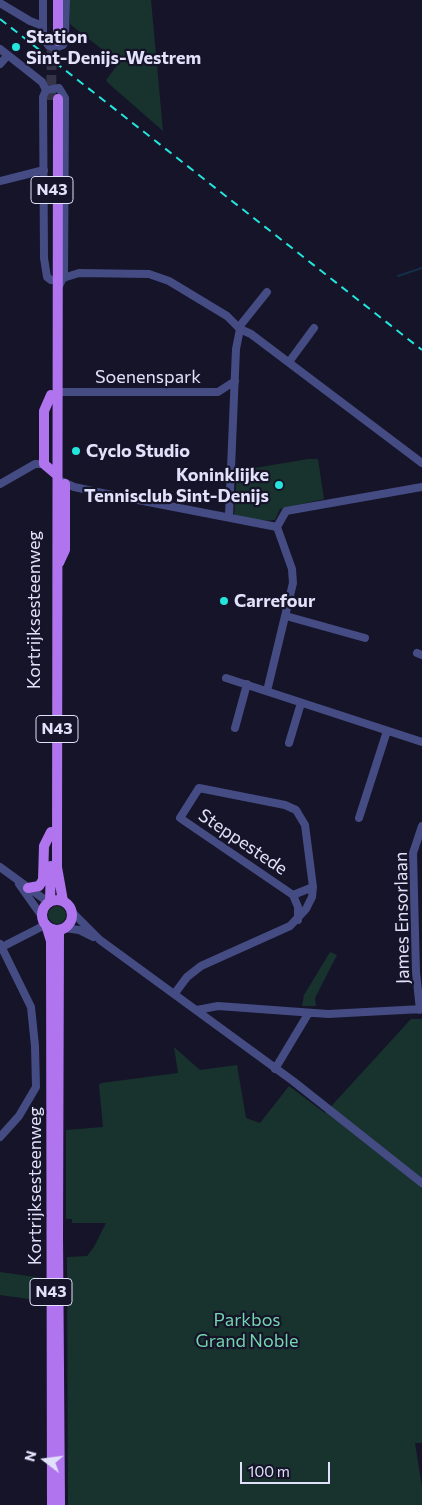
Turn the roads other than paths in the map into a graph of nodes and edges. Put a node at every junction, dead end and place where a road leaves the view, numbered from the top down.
1 (43, 0) edge
2 (52, 0) edge
3 (58, 0) edge
4 (66, 0) edge
5 (0, 2) edge
6 (43, 26) junction
7 (0, 49) edge
8 (8, 55) junction
9 (0, 64) edge
10 (46, 90) junction
11 (44, 170) junction
12 (0, 181) edge
13 (65, 262) junction
14 (79, 273) junction
15 (64, 278) junction
16 (49, 279) junction
17 (57, 292) junction
18 (267, 292) dead end
19 (314, 328) dead end
20 (241, 329) junction
21 (288, 362) junction
22 (235, 381) junction
23 (54, 393) junction
24 (422, 463) edge
25 (50, 469) junction
26 (0, 484) edge
27 (65, 484) junction
28 (422, 487) edge
29 (229, 516) junction
30 (277, 527) junction
31 (56, 569) junction
32 (286, 616) junction
33 (365, 638) dead end
34 (226, 678) dead end
35 (247, 684) junction
36 (266, 691) junction
37 (301, 703) junction
38 (236, 728) dead end
39 (388, 730) junction
40 (422, 742) edge
41 (288, 743) dead end
42 (359, 818) dead end
43 (422, 826) edge
44 (51, 832) junction
45 (0, 867) edge
46 (15, 880) junction
47 (313, 887) junction
48 (28, 888) junction
49 (293, 895) junction
50 (63, 901) junction
51 (49, 902) junction
52 (72, 912) junction
53 (41, 915) junction
54 (298, 920) junction
55 (46, 926) junction
56 (62, 929) junction
57 (100, 940) junction
58 (2, 951) edge
59 (175, 993) junction
60 (197, 1010) junction
61 (421, 1010) edge
62 (308, 1014) junction
63 (275, 1069) junction
64 (51, 1086) junction
65 (36, 1087) junction
66 (0, 1137) edge
67 (422, 1183) edge
68 (52, 1505) edge
69 (60, 1505) edge

1 - 6 street
2 - 3 main road
4 - 6 street
5 - 6 street
7 - 8 street
8 - 9 street
8 - 10 street
10 - 11 street, Kortrijksesteenweg
10 - 13 street
11 - 12 street
11 - 16 street, Kortrijksesteenweg
13 - 14 street
13 - 15 street
14 - 15 street
14 - 20 street
15 - 17 street
16 - 17 main road, Kortrijksesteenweg / N43
16 - 23 main road, Kortrijksesteenweg / N43
17 - 23 main road, Kortrijksesteenweg / N43
18 - 20 street
19 - 21 street
20 - 21 street
20 - 22 street
21 - 24 street
22 - 23 street, Soenenspark
22 - 29 street
23 - 25 main road, Kortrijksesteenweg / N43
23 - 25 main road, Kortrijksesteenweg / N43
25 - 26 street
25 - 27 street
25 - 31 main road, Kortrijksesteenweg / N43
25 - 44 main road, Kortrijksesteenweg / N43
27 - 29 street
27 - 31 main road, N43
28 - 30 street
29 - 30 street
30 - 32 street
31 - 50 main road, Kortrijksesteenweg / N43
32 - 33 street
32 - 36 street
34 - 35 street
35 - 36 street
35 - 38 street
36 - 37 street
37 - 39 street
37 - 41 street
39 - 40 street
39 - 42 street
43 - 61 street, James Ensorlaan
44 - 48 main road, N43
44 - 51 main road, Kortrijksesteenweg / N43
45 - 46 street
46 - 48 street
46 - 53 street
47 - 49 street, Steppestede
47 - 49 street, Steppestede
47 - 54 street, Steppestede
48 - 51 street
49 - 54 street, Steppestede
50 - 51 main road
50 - 52 main road, N43
51 - 53 main road, N43
52 - 56 main road, N43
52 - 57 street
53 - 55 main road, N43
54 - 59 street, Steppestede
55 - 56 main road
55 - 58 street
55 - 64 main road, Kortrijksesteenweg / N43
56 - 57 street
56 - 69 main road, Kortrijksesteenweg / N43
57 - 59 street
58 - 65 street
59 - 60 street
60 - 62 street
60 - 63 street
61 - 62 street
62 - 63 street
63 - 67 street
64 - 65 street
64 - 68 main road, Kortrijksesteenweg / N43
65 - 66 street

